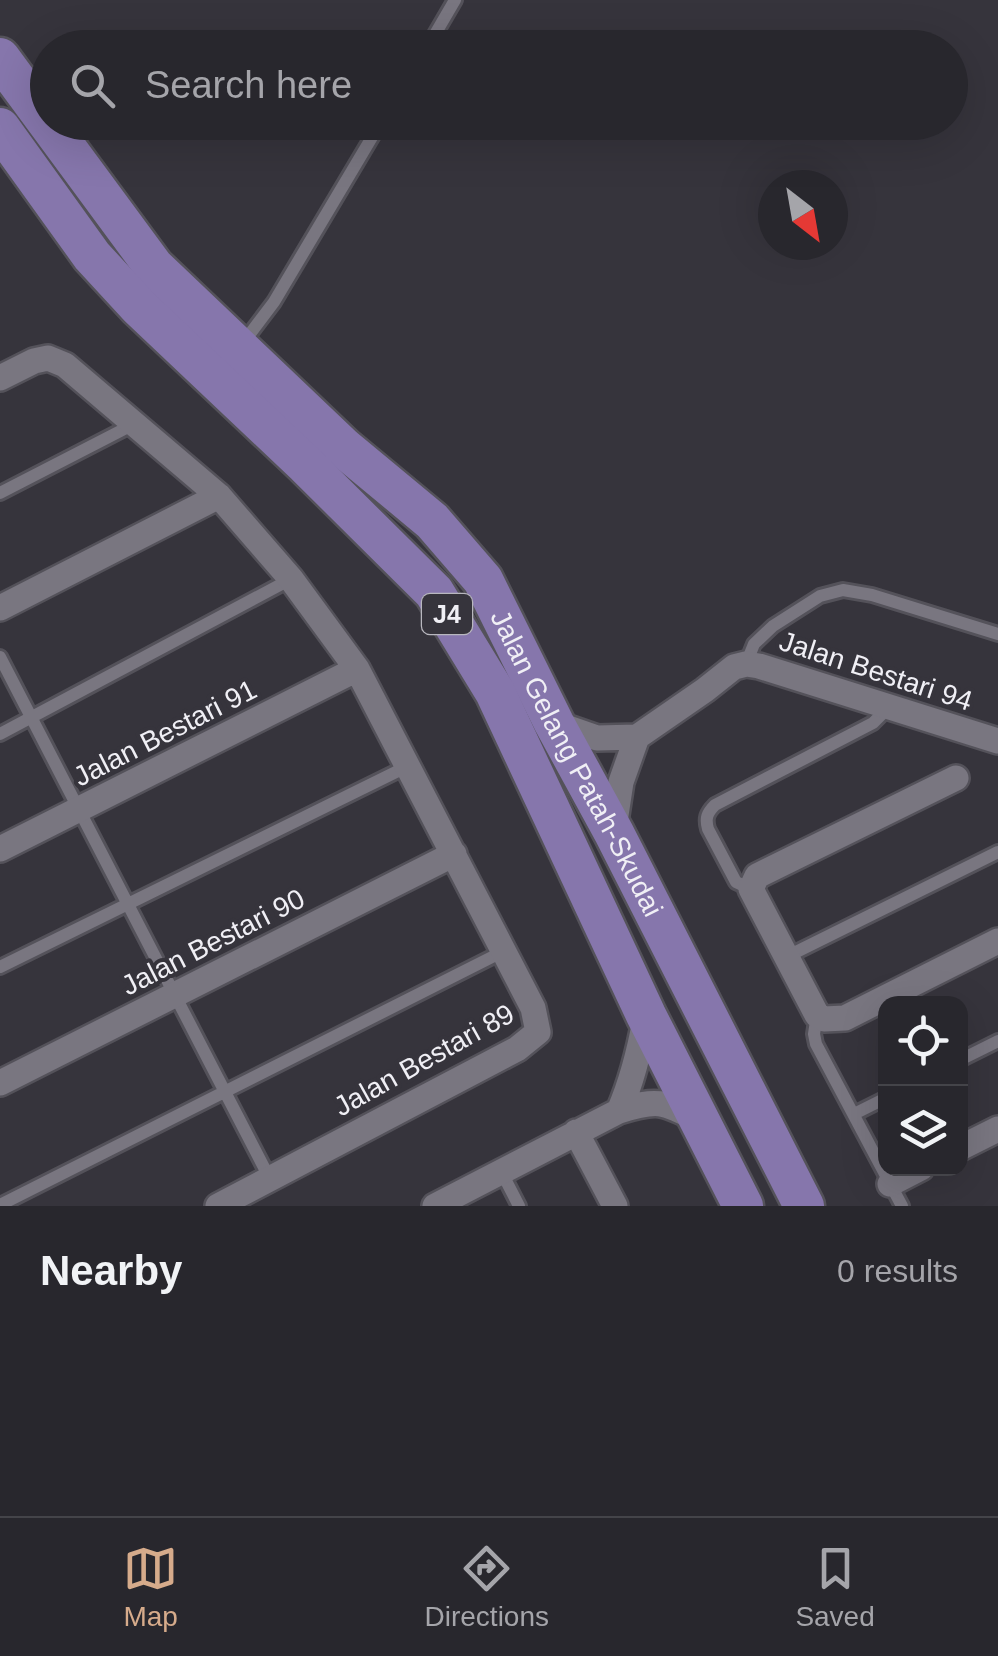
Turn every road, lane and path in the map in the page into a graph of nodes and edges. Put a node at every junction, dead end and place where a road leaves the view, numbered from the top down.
1 (455, 0) edge
2 (438, 30) edge
3 (0, 58) edge
4 (30, 99) edge
5 (0, 128) edge
6 (61, 140) edge
7 (370, 140) edge
8 (238, 349) junction
9 (0, 378) edge
10 (134, 424) junction
11 (0, 493) edge
12 (219, 496) junction
13 (291, 579) junction
14 (0, 608) edge
15 (998, 634) edge
16 (0, 658) edge
17 (746, 664) junction
18 (357, 668) junction
19 (888, 706) junction
20 (31, 718) junction
21 (554, 724) junction
22 (0, 734) edge
23 (638, 737) junction
24 (998, 741) edge
25 (408, 766) junction
26 (956, 778) dead end
27 (79, 810) junction
28 (614, 833) junction
29 (0, 850) edge
30 (998, 852) edge
31 (454, 854) junction
32 (752, 889) junction
33 (128, 905) junction
34 (998, 940) edge
35 (504, 951) junction
36 (786, 958) junction
37 (0, 968) edge
38 (175, 995) junction
39 (646, 1015) junction
40 (817, 1016) junction
41 (998, 1041) edge
42 (968, 1056) edge
43 (0, 1083) edge
44 (225, 1091) junction
45 (878, 1102) edge
46 (619, 1111) junction
47 (854, 1114) junction
48 (699, 1120) junction
49 (998, 1129) edge
50 (576, 1132) junction
51 (968, 1144) edge
52 (501, 1172) junction
53 (914, 1176) edge
54 (270, 1178) junction
55 (896, 1195) edge
56 (0, 1205) edge
57 (218, 1206) edge
58 (435, 1206) edge
59 (519, 1206) edge
60 (615, 1206) edge
61 (743, 1206) edge
62 (804, 1206) edge

1 - 2 lane
3 - 4 main road, Jalan Gelang Patah-Skudai
5 - 39 main road, Jalan Gelang Patah-Skudai / J4
6 - 8 main road, Jalan Gelang Patah-Skudai
7 - 8 lane
8 - 21 main road, Jalan Gelang Patah-Skudai
9 - 10 street, Jalan Bestari 89
10 - 11 lane
10 - 12 street, Jalan Bestari 89
12 - 13 street, Jalan Bestari 89
12 - 14 street
13 - 18 street, Jalan Bestari 89
13 - 20 lane
15 - 17 lane
16 - 20 lane
17 - 19 street, Jalan Bestari 94
17 - 23 street, Jalan Bestari 94
18 - 25 street, Jalan Bestari 89
18 - 27 street, Jalan Bestari 91
19 - 24 street, Jalan Bestari 94
19 - 32 lane
20 - 22 lane
20 - 27 lane
21 - 23 street
21 - 28 main road, Jalan Gelang Patah-Skudai
23 - 28 street
25 - 31 street, Jalan Bestari 89
25 - 33 lane
26 - 32 street
27 - 29 street, Jalan Bestari 91
27 - 33 lane
28 - 62 main road, Jalan Gelang Patah-Skudai
30 - 36 lane
31 - 35 street, Jalan Bestari 89
31 - 38 street, Jalan Bestari 90
32 - 36 street
33 - 37 lane
33 - 38 lane
34 - 40 street
35 - 44 lane
35 - 54 street, Jalan Bestari 89
36 - 40 street
38 - 43 street, Jalan Bestari 90
38 - 44 lane
39 - 46 street
39 - 48 main road, Jalan Gelang Patah-Skudai / J4
40 - 47 lane
41 - 42 lane
44 - 54 lane
44 - 56 lane
45 - 47 lane
46 - 48 street
46 - 50 street
47 - 55 lane
48 - 61 main road, Jalan Gelang Patah-Skudai / J4
49 - 51 street
50 - 52 street
50 - 60 street
52 - 58 street
52 - 59 lane
53 - 55 street
54 - 57 street, Jalan Bestari 89

